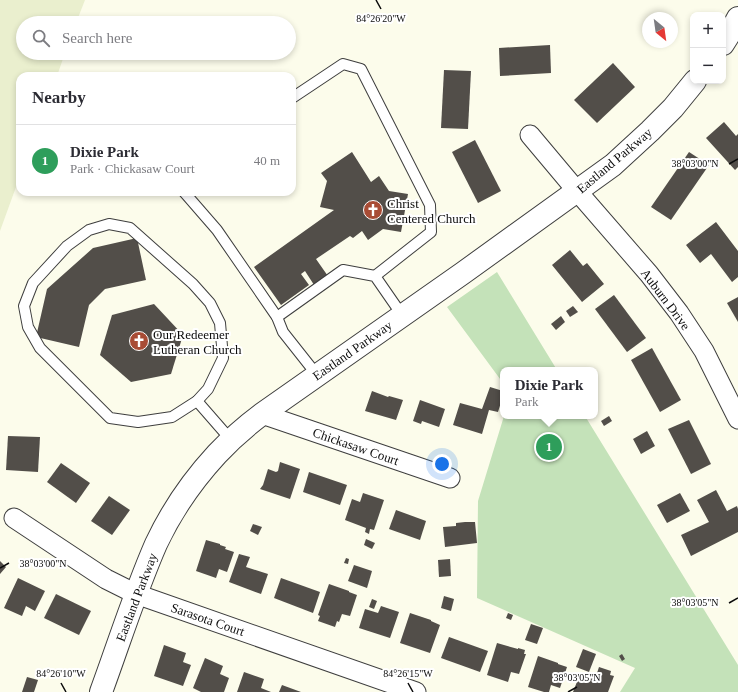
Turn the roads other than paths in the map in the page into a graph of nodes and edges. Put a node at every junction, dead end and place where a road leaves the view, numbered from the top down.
1 (693, 84) edge
2 (296, 95) edge
3 (530, 135) dead end
4 (577, 191) junction
5 (187, 196) edge
6 (375, 276) junction
7 (402, 315) junction
8 (276, 317) junction
9 (317, 375) junction
10 (197, 402) junction
11 (262, 414) junction
12 (738, 419) edge
13 (231, 440) junction
14 (450, 478) dead end
15 (14, 518) dead end
16 (136, 594) junction
17 (101, 692) edge
18 (416, 692) edge

1 - 4 street, Eastland Parkway
2 - 6 lane
3 - 4 street, Auburn Drive
4 - 7 street, Eastland Parkway
4 - 12 street, Auburn Drive
5 - 8 lane
6 - 7 lane
6 - 8 lane
7 - 9 street, Eastland Parkway
8 - 9 lane
9 - 11 street, Eastland Parkway
10 - 10 lane
10 - 13 lane
11 - 13 street, Eastland Parkway
11 - 14 street, Chickasaw Court
13 - 16 street, Eastland Parkway
15 - 16 street, Sarasota Court
16 - 17 street, Eastland Parkway
16 - 18 street, Sarasota Court

